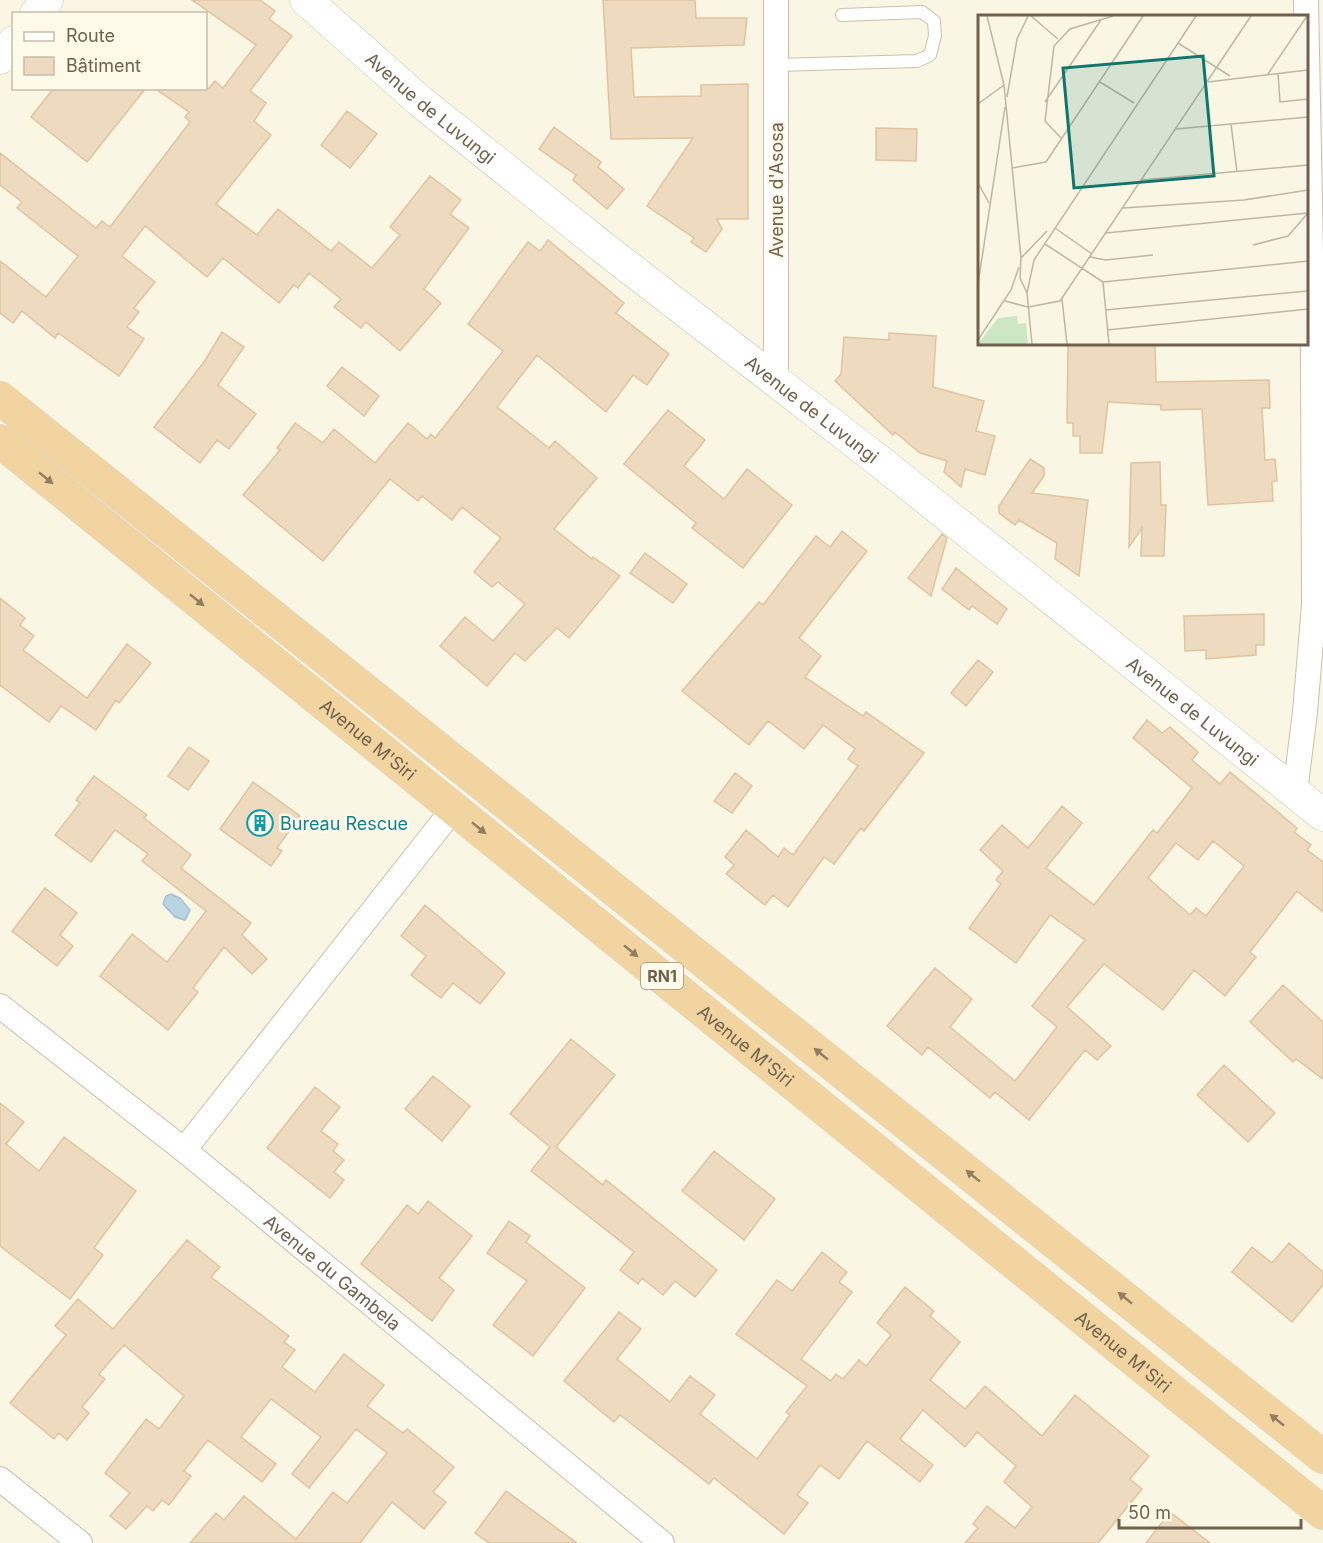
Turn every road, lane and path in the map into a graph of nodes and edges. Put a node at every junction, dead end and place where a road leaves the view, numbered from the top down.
1 (47, 0) edge
2 (306, 0) edge
3 (776, 0) edge
4 (1306, 0) edge
5 (38, 12) edge
6 (842, 15) dead end
7 (1306, 15) edge
8 (12, 44) edge
9 (0, 58) edge
10 (776, 65) junction
11 (1308, 102) edge
12 (776, 380) junction
13 (0, 398) edge
14 (0, 441) edge
15 (1295, 792) junction
16 (454, 808) junction
17 (1323, 815) edge
18 (0, 1006) edge
19 (184, 1149) junction
20 (1323, 1456) edge
21 (0, 1479) edge
22 (1323, 1513) edge
23 (80, 1543) edge
24 (662, 1543) edge

1 - 5 street
2 - 12 street, Avenue de Luvungi
3 - 10 street, Avenue d'Asosa
4 - 7 street
6 - 10 lane
8 - 9 street
10 - 12 street, Avenue d'Asosa
11 - 15 street
12 - 15 street, Avenue de Luvungi
20 -> 13 highway, Avenue M'Siri / RN1
14 -> 16 highway, Avenue M'Siri / RN1
15 - 17 street, Avenue de Luvungi
16 - 19 street
16 -> 22 highway, Avenue M'Siri / RN1
18 - 19 street, Avenue du Gambela
19 - 24 street, Avenue du Gambela
21 - 23 street

